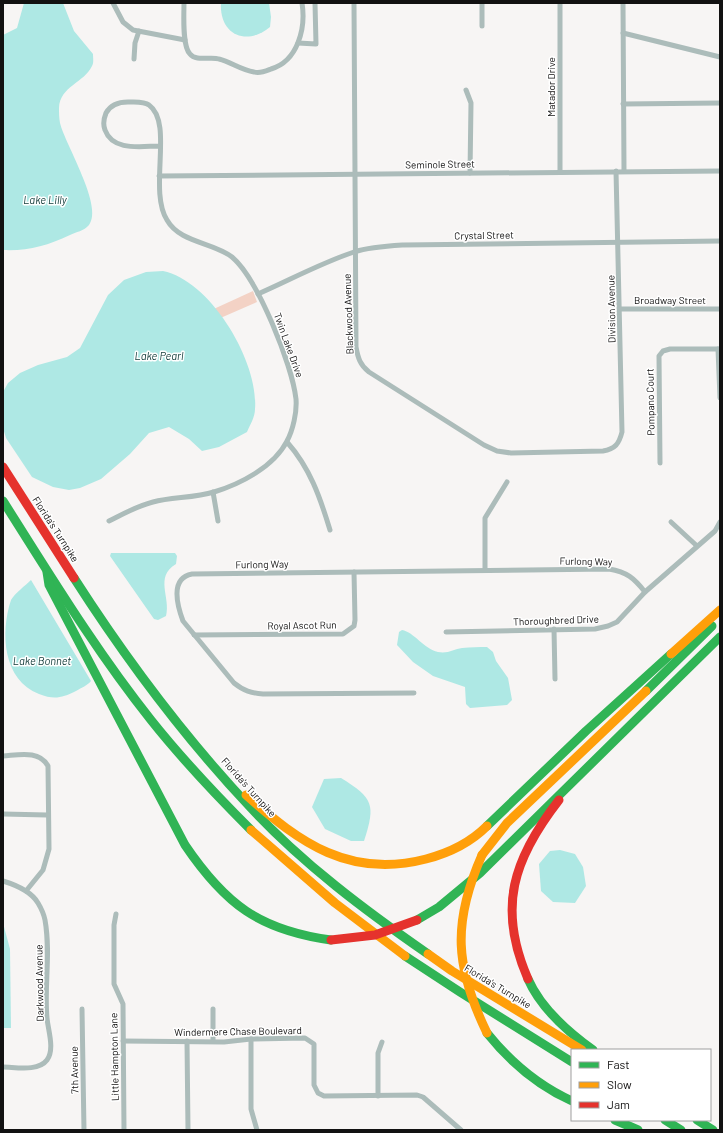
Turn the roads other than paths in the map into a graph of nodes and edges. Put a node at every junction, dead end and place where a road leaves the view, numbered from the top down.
1 (112, 3) edge
2 (184, 3) edge
3 (302, 3) edge
4 (315, 3) edge
5 (354, 3) edge
6 (482, 3) edge
7 (560, 3) edge
8 (623, 3) edge
9 (482, 26) dead end
10 (139, 31) junction
11 (623, 33) junction
12 (185, 40) junction
13 (298, 43) junction
14 (720, 57) edge
15 (134, 59) dead end
16 (466, 90) dead end
17 (720, 103) edge
18 (623, 104) junction
19 (160, 146) junction
20 (560, 171) junction
21 (616, 171) junction
22 (624, 171) junction
23 (720, 171) edge
24 (470, 173) junction
25 (355, 174) junction
26 (160, 176) junction
27 (720, 241) edge
28 (619, 242) junction
29 (356, 252) junction
30 (258, 294) junction
31 (620, 309) junction
32 (720, 309) edge
33 (719, 349) edge
34 (720, 398) edge
35 (287, 442) junction
36 (617, 446) joint
37 (660, 463) dead end
38 (3, 467) edge
39 (507, 482) dead end
40 (213, 492) junction
41 (3, 501) edge
42 (109, 521) dead end
43 (218, 521) dead end
44 (671, 522) dead end
45 (720, 522) edge
46 (330, 530) dead end
47 (697, 546) junction
48 (46, 569) junction
49 (485, 570) junction
50 (354, 572) junction
51 (645, 592) junction
52 (720, 610) edge
53 (720, 618) edge
54 (554, 629) junction
55 (446, 632) dead end
56 (194, 635) junction
57 (720, 637) edge
58 (555, 679) dead end
59 (414, 693) dead end
60 (610, 745) junction
61 (3, 756) edge
62 (222, 773) junction
63 (3, 814) edge
64 (48, 815) junction
65 (3, 881) edge
66 (26, 891) junction
67 (116, 914) dead end
68 (82, 1009) dead end
69 (213, 1009) dead end
70 (251, 1039) junction
71 (123, 1041) junction
72 (187, 1041) junction
73 (213, 1041) junction
74 (382, 1042) dead end
75 (580, 1049) edge
76 (592, 1049) edge
77 (571, 1061) edge
78 (3, 1067) edge
79 (378, 1096) junction
80 (571, 1100) edge
81 (617, 1121) edge
82 (667, 1121) edge
83 (699, 1121) edge
84 (84, 1130) edge
85 (124, 1130) edge
86 (188, 1130) edge
87 (258, 1130) edge
88 (461, 1130) edge
89 (638, 1130) edge
90 (681, 1130) edge
91 (713, 1130) edge

1 - 10 street
2 - 12 street
3 - 13 street
4 - 13 street
5 - 25 street, Blackwood Avenue
6 - 9 street
7 - 20 street, Matador Drive
8 - 11 street
10 - 12 street
10 - 15 street
11 - 14 street
11 - 18 street
12 - 13 street
16 - 24 street
17 - 18 street
18 - 22 street
19 - 19 street
19 - 26 street, Twin Lake Drive
20 - 21 street, Seminole Street
20 - 24 street, Seminole Street
21 - 22 street, Seminole Street
21 - 28 street, Division Avenue
22 - 23 street, Seminole Street
24 - 25 street, Seminole Street
25 - 26 street, Seminole Street
25 - 29 street, Blackwood Avenue
26 - 30 street, Twin Lake Drive
27 - 28 street, Crystal Street
28 - 29 street, Crystal Street
28 - 31 street, Division Avenue
29 - 30 street, Crystal Street
29 - 36 street, Blackwood Avenue
30 - 35 street, Twin Lake Drive
31 - 32 street, Broadway Street
31 - 36 street, Division Avenue
33 - 34 street
33 - 37 street, Pompano Court
35 - 40 street, Twin Lake Drive
35 - 46 street
38 - 62 highway, Florida's Turnpike
39 - 49 street
40 - 42 street, Twin Lake Drive
40 - 43 street
41 - 48 highway
44 - 47 street
45 - 47 street, Thoroughbred Drive
47 - 51 street, Thoroughbred Drive
48 - 60 highway, bridge
48 - 77 highway
49 - 50 street, Furlong Way
49 - 51 street, Furlong Way
50 - 56 street, Royal Ascot Run
50 - 56 street, Furlong Way
51 - 54 street, Thoroughbred Drive
52 - 62 highway
53 - 80 highway, bridge
54 - 55 street, Thoroughbred Drive
54 - 58 street
56 - 59 street, Furlong Way
57 - 60 highway
60 - 76 highway
61 - 64 street
62 - 75 highway, Florida's Turnpike
63 - 64 street
64 - 66 street
65 - 66 street, Darkwood Avenue
66 - 78 street, Darkwood Avenue
67 - 71 street, Little Hampton Lane
68 - 84 street, 7th Avenue
69 - 73 street
70 - 73 street, Windermere Chase Boulevard
70 - 79 street, Windermere Chase Boulevard
70 - 87 street
71 - 72 street, Windermere Chase Boulevard
71 - 85 street, Little Hampton Lane
72 - 73 street, Windermere Chase Boulevard
72 - 86 street
74 - 79 street
79 - 88 street, Windermere Chase Boulevard
81 - 89 highway
82 - 90 highway
83 - 91 highway

